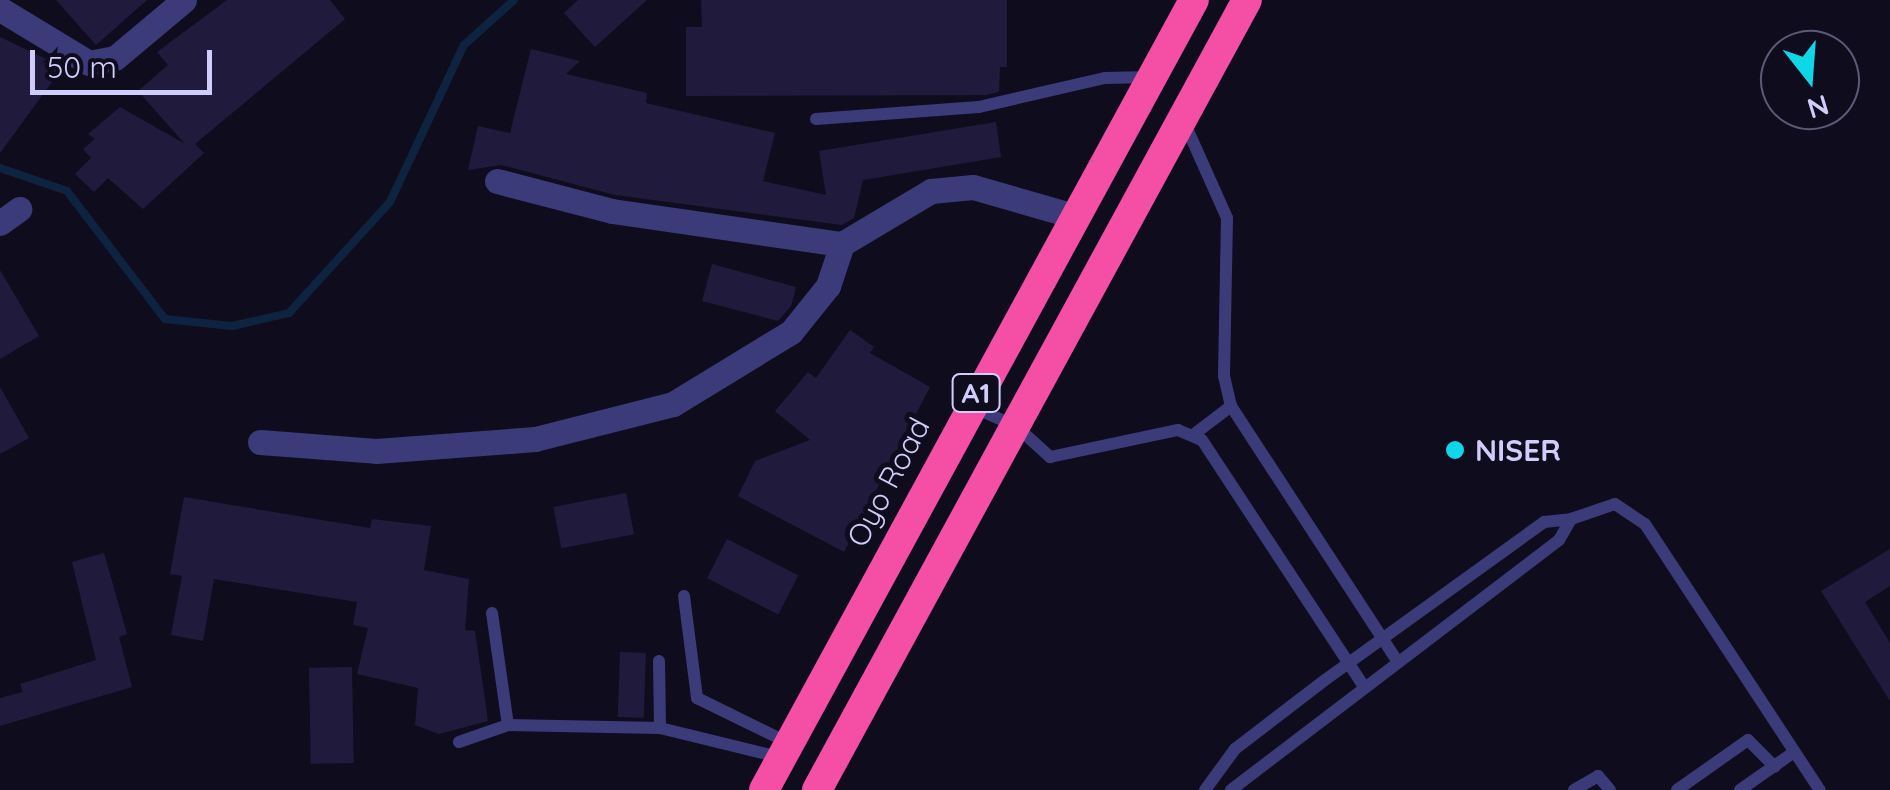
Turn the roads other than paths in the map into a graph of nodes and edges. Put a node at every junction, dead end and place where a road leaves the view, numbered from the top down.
1 (184, 0) edge
2 (1194, 0) edge
3 (1246, 0) edge
4 (0, 9) edge
5 (1154, 76) junction
6 (816, 119) dead end
7 (1185, 123) junction
8 (497, 181) dead end
9 (1074, 216) junction
10 (842, 244) junction
11 (969, 405) junction
12 (1231, 406) junction
13 (1018, 427) junction
14 (1193, 434) junction
15 (260, 442) dead end
16 (1570, 520) junction
17 (684, 596) dead end
18 (492, 612) dead end
19 (1381, 640) junction
20 (659, 661) dead end
21 (1397, 661) junction
22 (1348, 664) junction
23 (1363, 685) junction
24 (508, 726) junction
25 (660, 728) junction
26 (459, 742) dead end
27 (785, 751) junction
28 (1794, 752) junction
29 (1774, 767) junction
30 (764, 790) edge
31 (817, 790) edge
32 (1206, 790) edge
33 (1230, 790) edge
34 (1574, 790) edge
35 (1610, 790) edge
36 (1676, 790) edge
37 (1740, 790) edge
38 (1820, 790) edge

1 - 4 street
2 - 5 highway, Oyo Road / A1
3 - 7 highway, A1
5 - 6 lane
5 - 9 highway, Oyo Road / A1
7 - 12 lane
7 - 13 highway, A1
8 - 10 street
9 - 10 street
9 - 11 highway, Oyo Road / A1
10 - 15 street
11 - 13 lane
11 - 27 highway, Oyo Road / A1
12 - 14 lane
12 - 19 lane
13 - 14 lane
13 - 31 highway, A1
14 - 22 lane
16 - 19 lane
16 - 21 lane
16 - 28 lane
17 - 27 lane
18 - 24 lane
19 - 21 lane
19 - 22 lane
20 - 25 lane
21 - 23 lane
22 - 23 lane
22 - 32 lane
23 - 33 lane
24 - 25 lane
24 - 26 lane
25 - 27 lane
27 - 30 highway, Oyo Road / A1
28 - 29 lane
28 - 38 lane
29 - 36 lane
29 - 37 lane
34 - 35 lane

